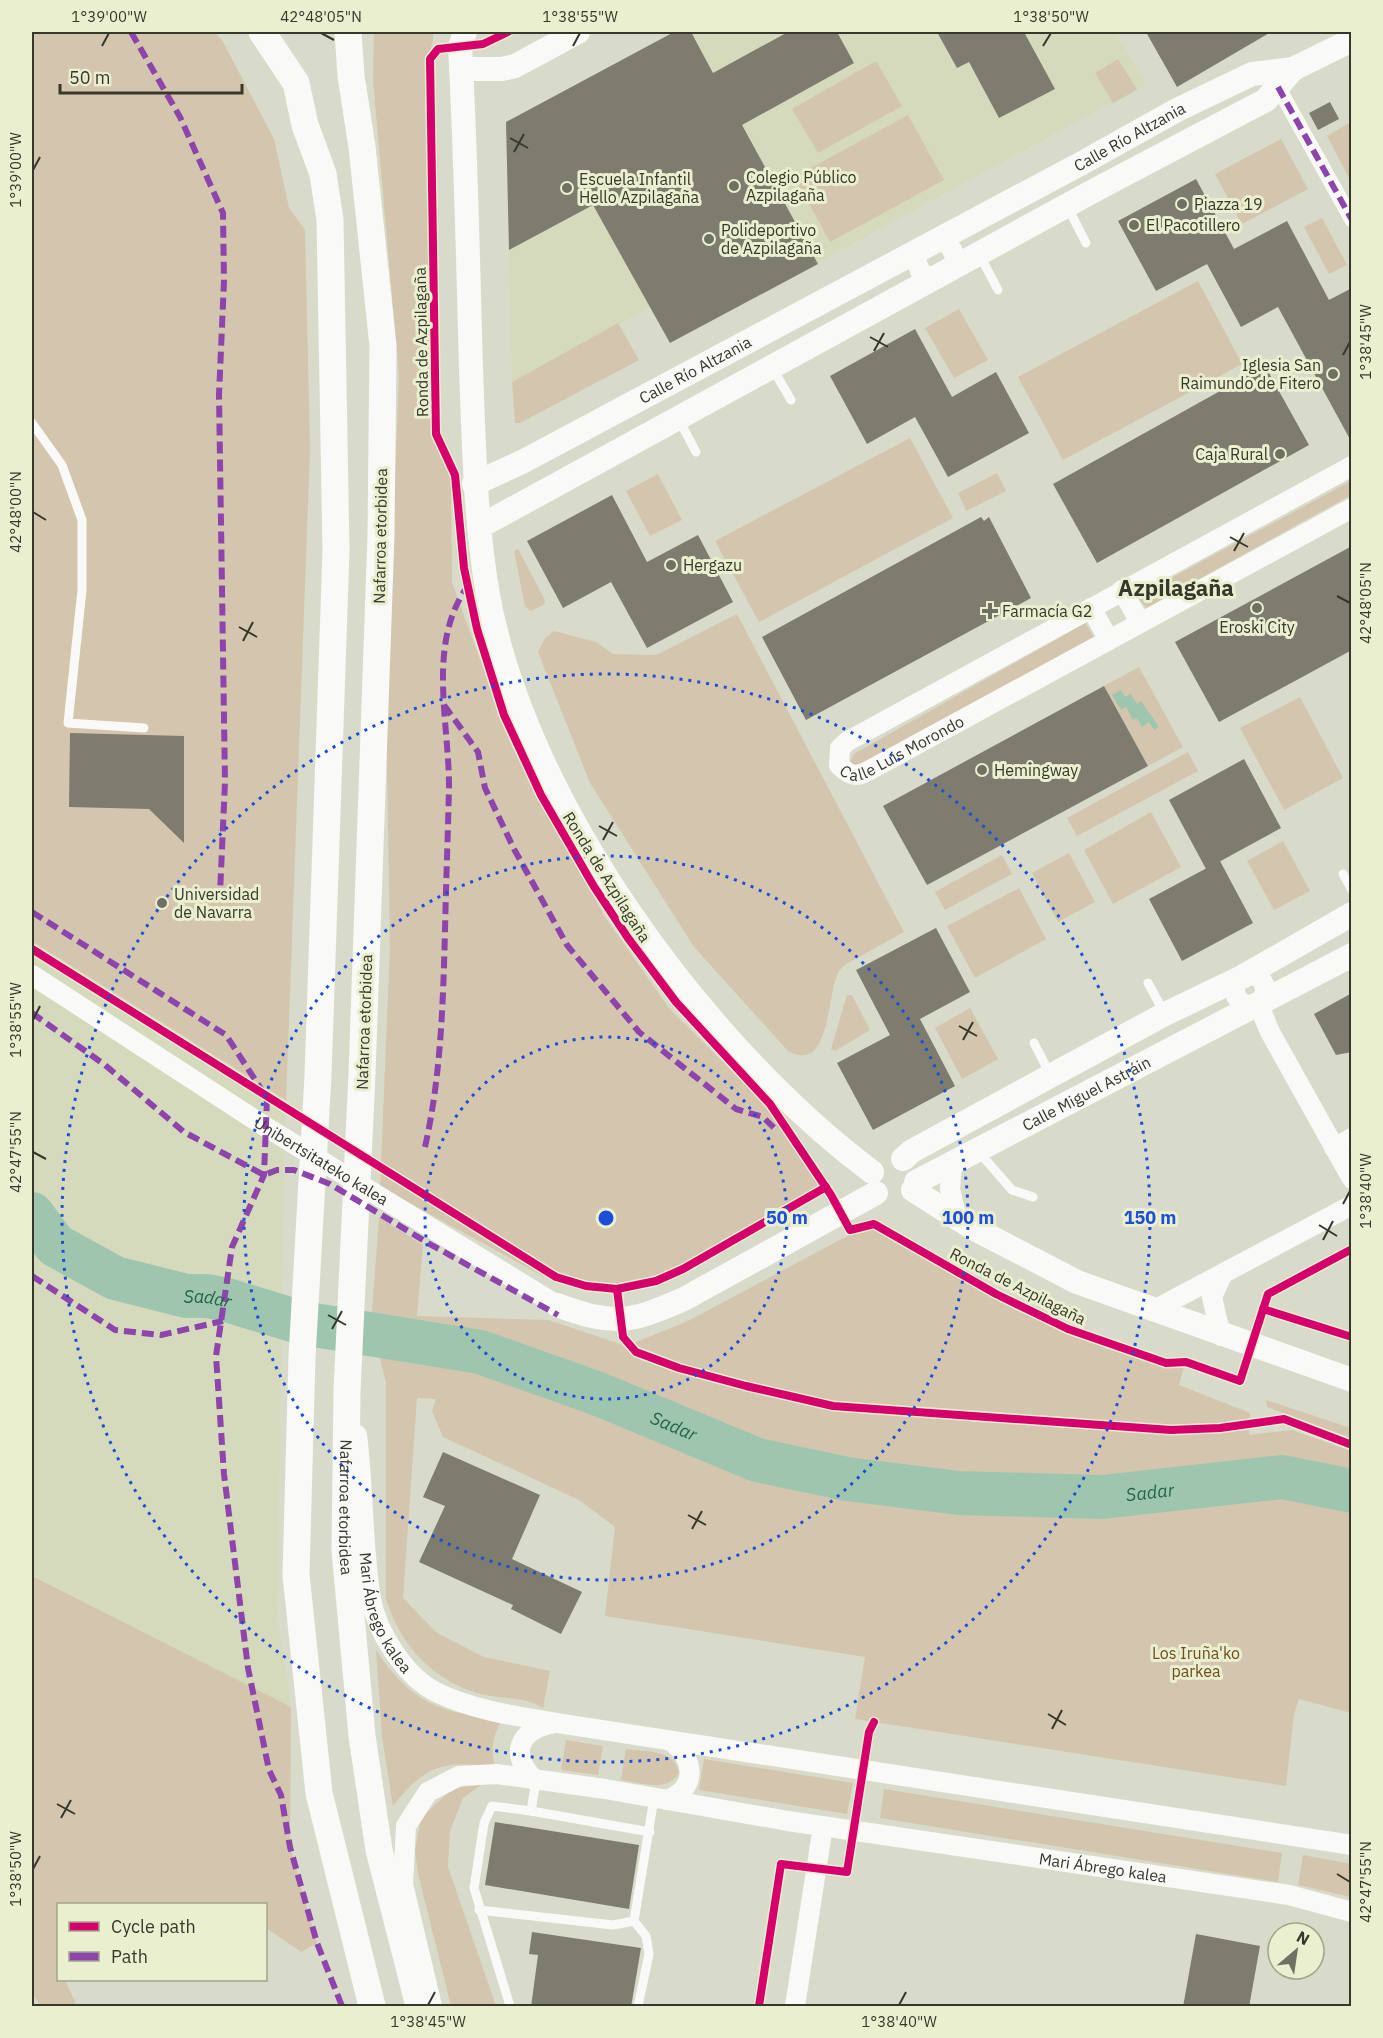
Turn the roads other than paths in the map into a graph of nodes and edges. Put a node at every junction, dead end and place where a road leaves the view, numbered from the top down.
1 (243, 32) edge
2 (262, 32) edge
3 (348, 32) edge
4 (363, 32) edge
5 (578, 32) edge
6 (1352, 40) edge
7 (460, 45) edge
8 (1285, 78) junction
9 (305, 125) junction
10 (362, 147) junction
11 (1067, 206) junction
12 (1352, 220) edge
13 (941, 237) junction
14 (1086, 243) dead end
15 (913, 252) junction
16 (979, 254) junction
17 (954, 267) junction
18 (932, 280) junction
19 (998, 290) dead end
20 (772, 367) junction
21 (791, 400) dead end
22 (677, 418) junction
23 (32, 423) edge
24 (696, 452) dead end
25 (1352, 466) edge
26 (474, 484) junction
27 (1352, 508) edge
28 (479, 527) junction
29 (1122, 590) junction
30 (1091, 608) junction
31 (1140, 622) junction
32 (1110, 640) junction
33 (144, 728) dead end
34 (1343, 874) dead end
35 (1352, 890) edge
36 (1352, 914) edge
37 (1352, 955) edge
38 (32, 975) edge
39 (1242, 977) junction
40 (1148, 983) dead end
41 (1258, 1003) junction
42 (1165, 1014) junction
43 (1034, 1043) dead end
44 (1051, 1076) junction
45 (1343, 1143) edge
46 (978, 1151) junction
47 (903, 1159) junction
48 (952, 1165) junction
49 (1352, 1179) edge
50 (874, 1182) junction
51 (914, 1186) junction
52 (1033, 1197) dead end
53 (1352, 1205) edge
54 (956, 1215) junction
55 (1221, 1275) junction
56 (557, 1305) joint
57 (1152, 1311) junction
58 (1221, 1336) junction
59 (1352, 1380) edge
60 (347, 1391) junction
61 (557, 1723) junction
62 (671, 1741) junction
63 (536, 1781) junction
64 (661, 1799) junction
65 (531, 1811) junction
66 (823, 1826) junction
67 (650, 1832) junction
68 (1352, 1845) edge
69 (479, 1910) junction
70 (1352, 1912) edge
71 (633, 1921) junction
72 (372, 2007) edge
73 (419, 2007) edge
74 (432, 2007) edge
75 (510, 2007) edge
76 (638, 2007) edge
77 (795, 2007) edge

1 - 9 main road
2 - 9 main road
3 - 10 main road, Nafarroa etorbidea
4 - 10 main road
5 - 7 street
6 - 8 street, Calle Río Altzania
7 - 26 street, Ronda de Azpilagaña
8 - 11 street, Calle Río Altzania
8 - 12 street
8 - 13 street, Calle Río Altzania
9 - 72 main road
10 - 60 main road, Nafarroa etorbidea
11 - 14 lane
11 - 16 street, Calle Río Altzania
13 - 15 street, Calle Río Altzania
13 - 17 street
15 - 18 street
15 - 26 street, Calle Río Altzania
16 - 17 street, Calle Río Altzania
16 - 19 lane
17 - 18 street, Calle Río Altzania
18 - 20 street, Calle Río Altzania
20 - 21 lane
20 - 22 street, Calle Río Altzania
22 - 24 lane
22 - 28 street, Calle Río Altzania
23 - 33 lane
25 - 29 street, Calle Luis Morondo
26 - 28 street, Ronda de Azpilagaña
27 - 31 street, Calle Luis Morondo
28 - 50 street, Ronda de Azpilagaña
29 - 30 street, Calle Luis Morondo
29 - 31 street
30 - 32 street
30 - 32 street, Calle Luis Morondo
31 - 32 street, Calle Luis Morondo
34 - 35 lane
36 - 39 street, Calle Miguel Astráin
37 - 41 street, Calle Miguel Astráin
38 - 56 street, Unibertsitateko kalea
39 - 41 street
39 - 42 street, Calle Miguel Astráin
40 - 42 lane
41 - 45 street
41 - 46 street, Calle Miguel Astráin
42 - 44 street, Calle Miguel Astráin
43 - 44 lane, Calle Miguel Astráin
44 - 47 street, Calle Miguel Astráin
45 - 49 street
46 - 48 street, Calle Miguel Astráin
46 - 52 lane
47 - 50 street
47 - 51 street
48 - 51 street, Calle Miguel Astráin
48 - 54 street
50 - 51 street
50 - 56 street, Unibertsitateko kalea
51 - 54 street, Ronda de Azpilagaña
53 - 55 street
54 - 57 street, Ronda de Azpilagaña
55 - 57 street
55 - 58 street
57 - 58 street, Ronda de Azpilagaña
58 - 59 street, Ronda de Azpilagaña
60 - 61 street, Mari Ábrego kalea
60 - 73 main road, Nafarroa etorbidea
61 - 62 street, Mari Ábrego kalea
61 - 63 street, Mari Ábrego kalea
62 - 64 street
62 - 68 street, Mari Ábrego kalea
63 - 64 street, Mari Ábrego kalea
63 - 65 lane
63 - 74 street, Mari Ábrego kalea
64 - 66 street, Mari Ábrego kalea
64 - 67 lane
65 - 67 lane
65 - 69 lane
66 - 70 street, Mari Ábrego kalea
66 - 77 street
67 - 71 lane
69 - 71 lane
69 - 75 lane
71 - 76 lane

